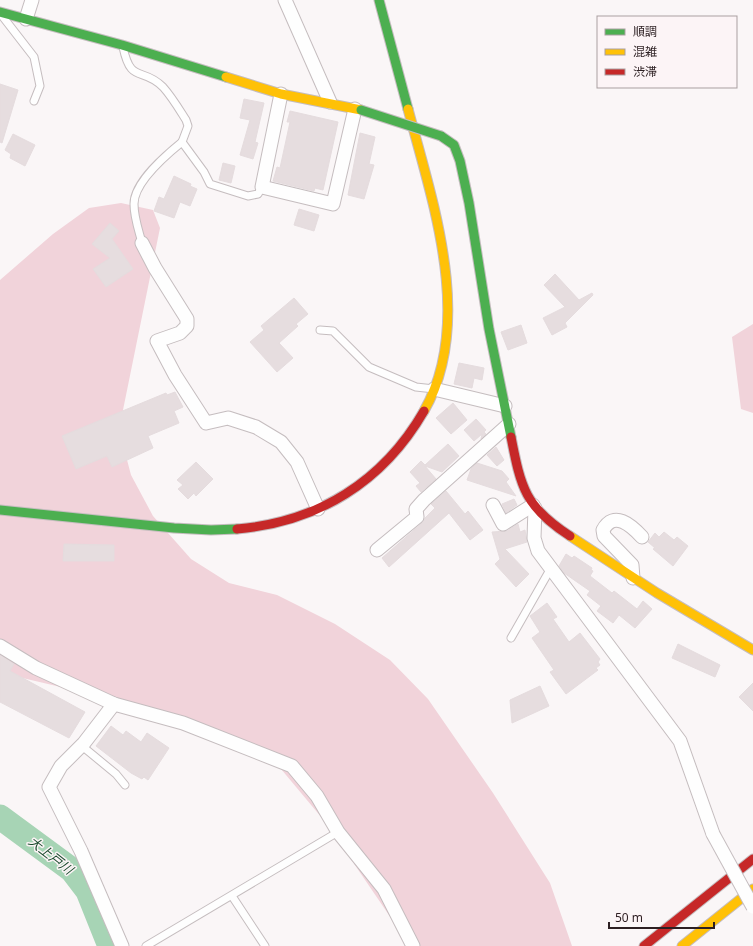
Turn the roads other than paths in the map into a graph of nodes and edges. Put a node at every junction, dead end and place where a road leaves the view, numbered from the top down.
1 (32, 0) edge
2 (285, 0) edge
3 (379, 0) edge
4 (0, 12) edge
5 (26, 19) junction
6 (122, 45) junction
7 (281, 94) junction
8 (34, 101) dead end
9 (330, 102) junction
10 (358, 110) junction
11 (182, 142) junction
12 (262, 187) junction
13 (142, 243) joint
14 (320, 330) dead end
15 (434, 389) junction
16 (505, 406) junction
17 (509, 424) junction
18 (493, 505) dead end
19 (534, 507) junction
20 (0, 510) edge
21 (318, 510) junction
22 (642, 537) dead end
23 (377, 550) dead end
24 (551, 568) junction
25 (633, 578) junction
26 (511, 638) dead end
27 (0, 646) edge
28 (753, 650) edge
29 (114, 704) junction
30 (82, 746) junction
31 (125, 785) dead end
32 (338, 832) junction
33 (753, 860) edge
34 (753, 889) edge
35 (232, 896) junction
36 (753, 907) edge
37 (122, 946) edge
38 (146, 946) edge
39 (265, 946) edge
40 (413, 946) edge
41 (644, 946) edge
42 (682, 946) edge

1 - 5 street
2 - 9 street
3 - 15 main road
4 - 5 main road
4 - 8 lane
5 - 6 main road
6 - 7 main road
6 - 11 lane
7 - 9 main road
7 - 12 street
9 - 10 main road
10 - 12 street
10 - 16 main road, bridge
11 - 12 lane
11 - 13 lane
13 - 21 street
14 - 15 lane
15 - 16 street
15 - 21 main road
16 - 17 main road
17 - 19 main road
17 - 23 street
18 - 19 street
19 - 24 street
19 - 25 main road
20 - 21 main road
22 - 25 street
24 - 26 lane
24 - 36 street, bridge
25 - 28 main road
27 - 29 street
29 - 30 street
29 - 32 street
30 - 31 lane
30 - 37 street
32 - 35 lane
32 - 40 street
33 - 41 main road
34 - 42 main road
35 - 38 lane
35 - 39 lane

